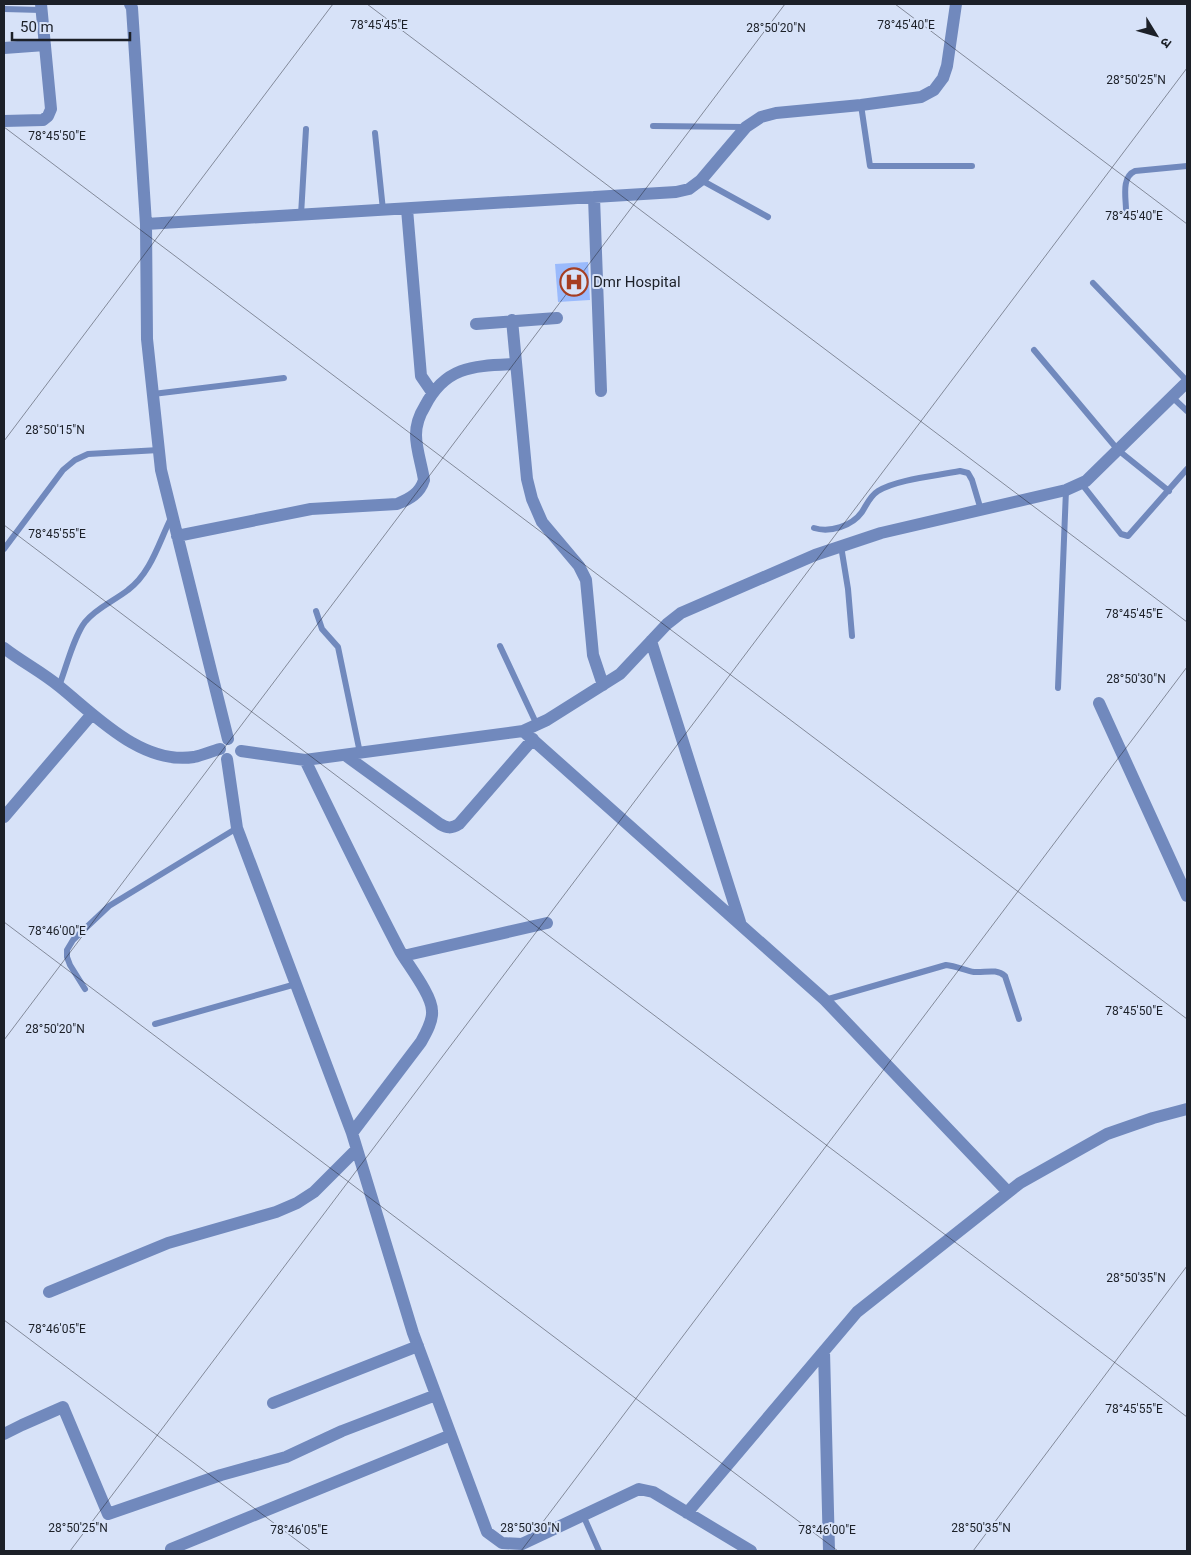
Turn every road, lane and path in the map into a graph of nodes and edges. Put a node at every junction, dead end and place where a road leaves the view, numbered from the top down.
1 (130, 4) edge
2 (956, 4) edge
3 (41, 7) edge
4 (4, 9) edge
5 (45, 45) junction
6 (4, 48) edge
7 (861, 105) junction
8 (4, 122) edge
9 (653, 126) dead end
10 (746, 127) junction
11 (306, 129) dead end
12 (375, 133) dead end
13 (972, 166) dead end
14 (1187, 166) edge
15 (701, 180) junction
16 (594, 197) junction
17 (407, 209) junction
18 (383, 210) junction
19 (1126, 210) dead end
20 (301, 215) junction
21 (768, 217) dead end
22 (146, 224) junction
23 (1093, 283) dead end
24 (557, 318) dead end
25 (512, 320) junction
26 (476, 324) dead end
27 (1034, 350) dead end
28 (516, 364) junction
29 (284, 378) dead end
30 (1187, 381) edge
31 (601, 391) dead end
32 (432, 392) junction
33 (153, 394) junction
34 (1172, 397) junction
35 (1187, 411) edge
36 (159, 450) junction
37 (1118, 450) junction
38 (1187, 469) edge
39 (1081, 484) junction
40 (1066, 490) junction
41 (1168, 491) junction
42 (982, 510) junction
43 (172, 514) junction
44 (814, 528) dead end
45 (178, 536) junction
46 (841, 546) junction
47 (4, 549) edge
48 (316, 611) dead end
49 (852, 636) dead end
50 (651, 641) junction
51 (500, 646) dead end
52 (4, 648) edge
53 (602, 685) junction
54 (59, 686) junction
55 (1058, 688) dead end
56 (1099, 704) dead end
57 (92, 714) junction
58 (537, 725) junction
59 (528, 735) junction
60 (225, 749) junction
61 (360, 753) junction
62 (345, 755) junction
63 (305, 760) junction
64 (4, 817) edge
65 (237, 828) junction
66 (1187, 896) edge
67 (547, 923) dead end
68 (740, 924) junction
69 (403, 956) junction
70 (296, 984) junction
71 (85, 988) dead end
72 (825, 1000) junction
73 (1019, 1019) dead end
74 (155, 1024) dead end
75 (1187, 1109) edge
76 (352, 1133) junction
77 (357, 1149) junction
78 (1008, 1192) junction
79 (49, 1292) dead end
80 (418, 1346) junction
81 (824, 1351) junction
82 (436, 1395) junction
83 (274, 1403) dead end
84 (4, 1434) edge
85 (451, 1435) junction
86 (687, 1513) junction
87 (583, 1515) junction
88 (503, 1547) edge
89 (171, 1549) dead end
90 (599, 1551) edge
91 (751, 1551) edge
92 (829, 1551) edge

1 - 22 street
2 - 7 street
3 - 4 lane
3 - 5 street
5 - 6 street
5 - 8 street
7 - 10 street
7 - 13 lane
9 - 10 lane
10 - 15 street
11 - 20 lane
12 - 18 lane
14 - 19 lane
15 - 16 street
15 - 21 lane
16 - 17 street
16 - 31 street
17 - 18 street
17 - 32 street
18 - 20 street
20 - 22 street
22 - 33 street
23 - 30 lane
24 - 25 street
25 - 26 street
25 - 28 street
27 - 37 lane
28 - 32 street
28 - 53 street
29 - 33 lane
30 - 34 street
32 - 45 street
33 - 36 street
34 - 35 lane
34 - 37 street
36 - 43 street
36 - 47 lane
37 - 39 street
37 - 41 lane
38 - 41 lane
39 - 40 street
39 - 41 lane
40 - 42 street
40 - 55 lane
42 - 44 lane
42 - 46 street
43 - 45 street
43 - 54 lane
45 - 60 street
46 - 49 lane
46 - 50 street
48 - 61 lane
50 - 53 street
50 - 68 street
51 - 58 lane
52 - 54 street
53 - 58 street
54 - 57 street
56 - 66 street
57 - 60 street
57 - 64 street
58 - 59 street
59 - 61 street
59 - 62 street
59 - 68 street
60 - 63 street
60 - 65 street
61 - 62 street
62 - 63 street
63 - 69 street
65 - 70 street
65 - 71 lane
67 - 69 street
68 - 72 street
69 - 76 street
70 - 74 lane
70 - 76 street
72 - 73 lane
72 - 78 street
75 - 78 street
76 - 77 street
77 - 79 street
77 - 80 street
78 - 81 street
80 - 82 street
80 - 83 street
81 - 86 street
81 - 92 street
82 - 84 street
82 - 85 street
85 - 88 street
85 - 89 street
86 - 87 street
86 - 91 street
87 - 88 street
87 - 90 lane

